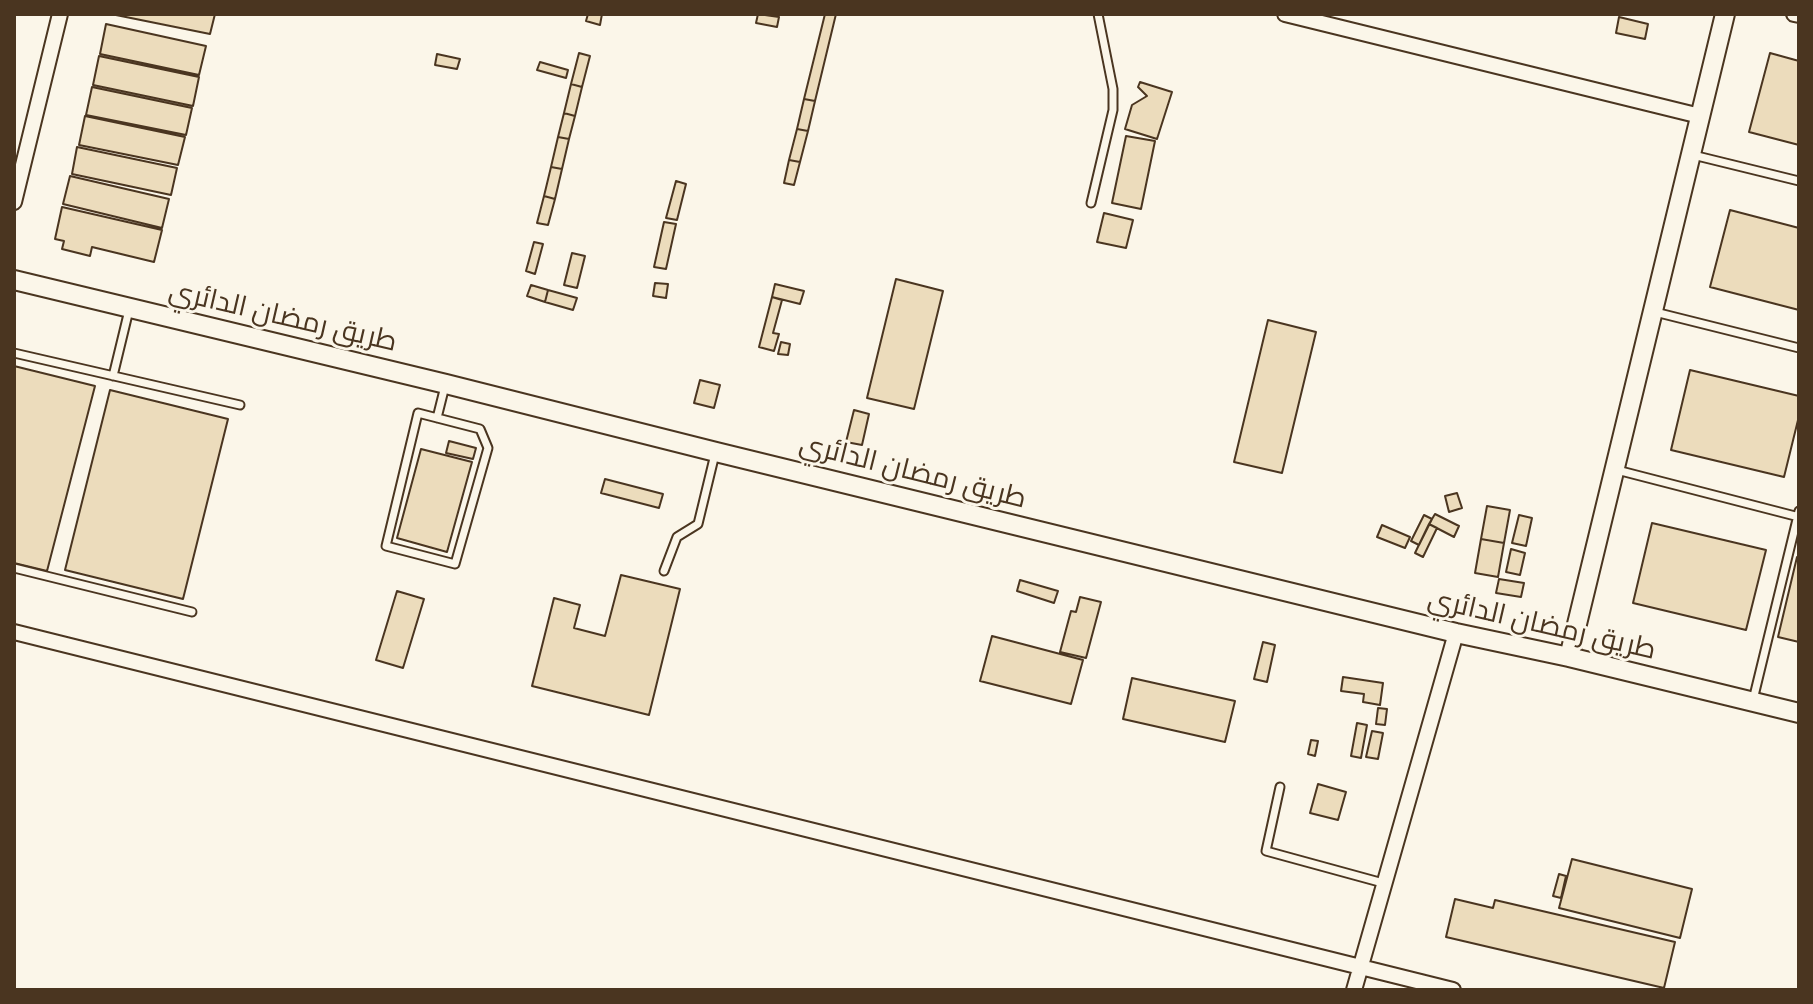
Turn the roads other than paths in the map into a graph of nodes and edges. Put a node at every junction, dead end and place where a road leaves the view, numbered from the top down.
1 (60, 14) edge
2 (1098, 14) edge
3 (1285, 14) edge
4 (1725, 14) edge
5 (1700, 116) junction
6 (1691, 154) junction
7 (1799, 181) edge
8 (14, 202) edge
9 (1091, 203) dead end
10 (14, 280) edge
11 (130, 308) junction
12 (1653, 312) junction
13 (1799, 348) edge
14 (14, 353) edge
15 (113, 376) junction
16 (446, 384) junction
17 (240, 405) dead end
18 (437, 418) junction
19 (716, 452) junction
20 (1615, 469) junction
21 (1799, 515) edge
22 (14, 568) edge
23 (664, 571) dead end
24 (192, 612) dead end
25 (14, 632) edge
26 (1456, 633) junction
27 (1569, 657) junction
28 (1752, 702) junction
29 (1799, 713) edge
30 (1280, 787) dead end
31 (1386, 884) junction
32 (1361, 967) junction
33 (1354, 990) edge
34 (1453, 990) edge

1 - 8 street
2 - 9 lane
3 - 5 street
4 - 5 street
5 - 6 street
6 - 7 lane
6 - 12 street
10 - 11 street, طريق رمضان الدائري
11 - 15 lane
11 - 16 street, طريق رمضان الدائري
12 - 13 lane
12 - 20 street
14 - 15 lane
15 - 17 lane
16 - 18 lane
16 - 19 street, طريق رمضان الدائري
18 - 18 lane
19 - 23 lane
19 - 26 street, طريق رمضان الدائري
20 - 21 lane
20 - 27 street
21 - 28 lane
22 - 24 lane
25 - 32 street
26 - 27 street, طريق رمضان الدائري
26 - 31 street
27 - 28 street, طريق رمضان الدائري
28 - 29 street, طريق رمضان الدائري
30 - 31 lane
31 - 32 street
32 - 33 street
32 - 34 street

